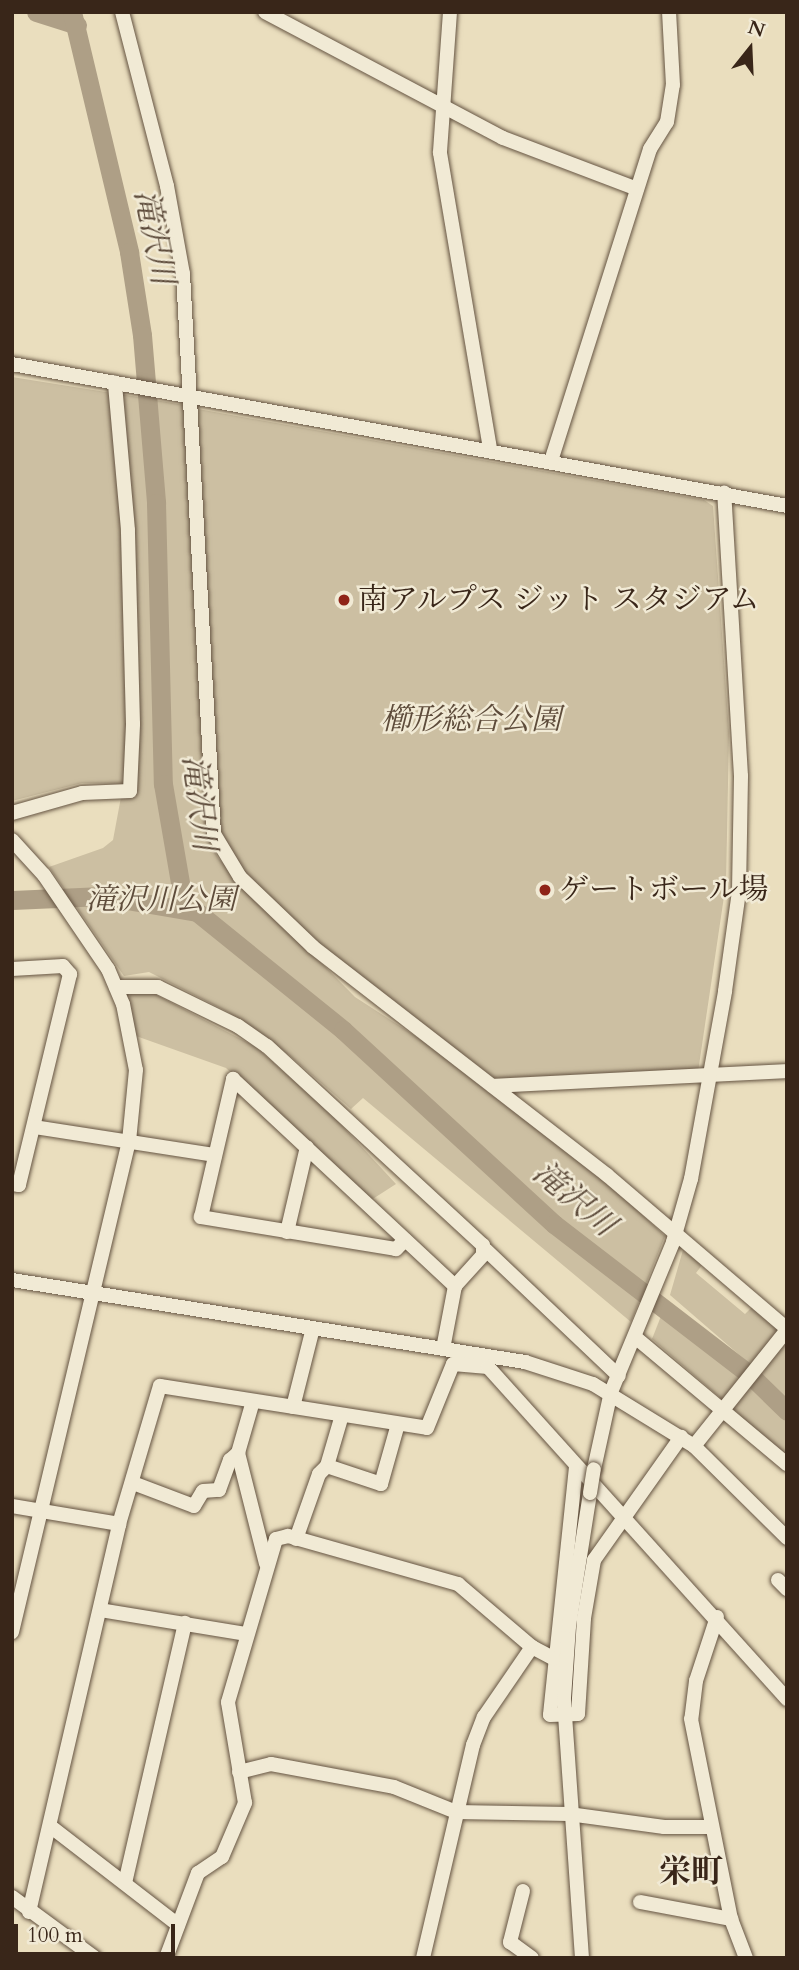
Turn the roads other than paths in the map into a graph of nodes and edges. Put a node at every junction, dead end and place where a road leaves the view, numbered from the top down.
1 (122, 12) edge
2 (265, 12) edge
3 (450, 12) edge
4 (669, 12) edge
5 (442, 105) junction
6 (637, 189) junction
7 (12, 364) edge
8 (117, 384) junction
9 (185, 397) junction
10 (490, 449) junction
11 (551, 461) junction
12 (724, 493) junction
13 (787, 506) edge
14 (12, 813) edge
15 (12, 840) edge
16 (12, 969) edge
17 (116, 987) junction
18 (787, 1071) edge
19 (712, 1075) junction
20 (493, 1086) junction
21 (34, 1127) junction
22 (130, 1141) junction
23 (307, 1147) junction
24 (215, 1155) junction
25 (12, 1184) edge
26 (287, 1232) junction
27 (674, 1238) junction
28 (405, 1240) junction
29 (486, 1250) junction
30 (12, 1280) edge
31 (455, 1286) junction
32 (91, 1293) junction
33 (313, 1328) junction
34 (637, 1333) junction
35 (784, 1333) edge
36 (443, 1349) junction
37 (619, 1376) junction
38 (611, 1392) junction
39 (253, 1401) junction
40 (724, 1406) junction
41 (293, 1407) junction
42 (342, 1415) junction
43 (398, 1424) junction
44 (681, 1437) junction
45 (694, 1446) junction
46 (237, 1453) junction
47 (787, 1464) edge
48 (327, 1466) junction
49 (576, 1467) junction
50 (134, 1483) junction
51 (12, 1506) edge
52 (40, 1511) junction
53 (626, 1516) junction
54 (119, 1524) junction
55 (787, 1538) edge
56 (296, 1539) junction
57 (266, 1564) junction
58 (100, 1610) junction
59 (717, 1617) junction
60 (185, 1623) junction
61 (12, 1632) edge
62 (246, 1633) junction
63 (532, 1647) junction
64 (553, 1658) junction
65 (787, 1699) edge
66 (565, 1715) junction
67 (239, 1772) junction
68 (456, 1812) junction
69 (569, 1814) junction
70 (50, 1826) junction
71 (712, 1827) junction
72 (125, 1883) junction
73 (523, 1891) dead end
74 (12, 1897) edge
75 (640, 1902) dead end
76 (29, 1912) junction
77 (731, 1919) junction
78 (178, 1925) junction
79 (95, 1958) edge
80 (166, 1958) edge
81 (423, 1958) edge
82 (532, 1958) edge
83 (582, 1958) edge
84 (746, 1958) edge

1 - 9 street
2 - 5 street
3 - 5 street
4 - 6 street
5 - 6 street
5 - 10 street
6 - 11 street
7 - 8 street
8 - 9 street
8 - 14 street
9 - 10 street
9 - 20 street
10 - 11 street
11 - 12 street
12 - 13 street
12 - 19 street
15 - 17 street
16 - 21 street
17 - 22 street
17 - 29 street
18 - 19 street
19 - 20 street
19 - 27 street
20 - 27 street
21 - 22 street
21 - 25 street
22 - 24 street
22 - 32 street
23 - 24 street
23 - 26 street
23 - 28 street
24 - 26 street
26 - 28 street
27 - 34 street
27 - 35 street
28 - 31 street
29 - 31 street
29 - 37 street
30 - 32 street
31 - 36 street
32 - 33 street
32 - 52 street
33 - 36 street
33 - 41 street
34 - 37 street
34 - 40 street
35 - 40 street
36 - 38 street
37 - 38 street
38 - 44 street
38 - 66 street, bridge
39 - 41 street
39 - 46 street
39 - 50 street
40 - 45 street
40 - 47 street
41 - 42 street
42 - 43 street
42 - 48 street
43 - 48 street
43 - 49 street
44 - 45 street
44 - 53 street
45 - 55 street
46 - 50 street
46 - 57 street
48 - 56 street
49 - 53 street
49 - 64 street
50 - 54 street
51 - 52 street
52 - 54 street
52 - 61 street
53 - 59 street
53 - 66 street
54 - 58 street
56 - 57 street
56 - 63 street
57 - 62 street
58 - 60 street
58 - 70 street
59 - 65 street
59 - 71 street
60 - 62 street
60 - 72 street
62 - 67 street
63 - 64 street
63 - 68 street
64 - 66 street
66 - 69 street
67 - 68 street
67 - 78 street
68 - 69 street
68 - 81 street
69 - 71 street
69 - 83 street
70 - 72 street
70 - 76 street
71 - 77 street
72 - 78 street
73 - 82 street
74 - 76 street
75 - 77 street
76 - 79 street
77 - 84 street
78 - 80 street

